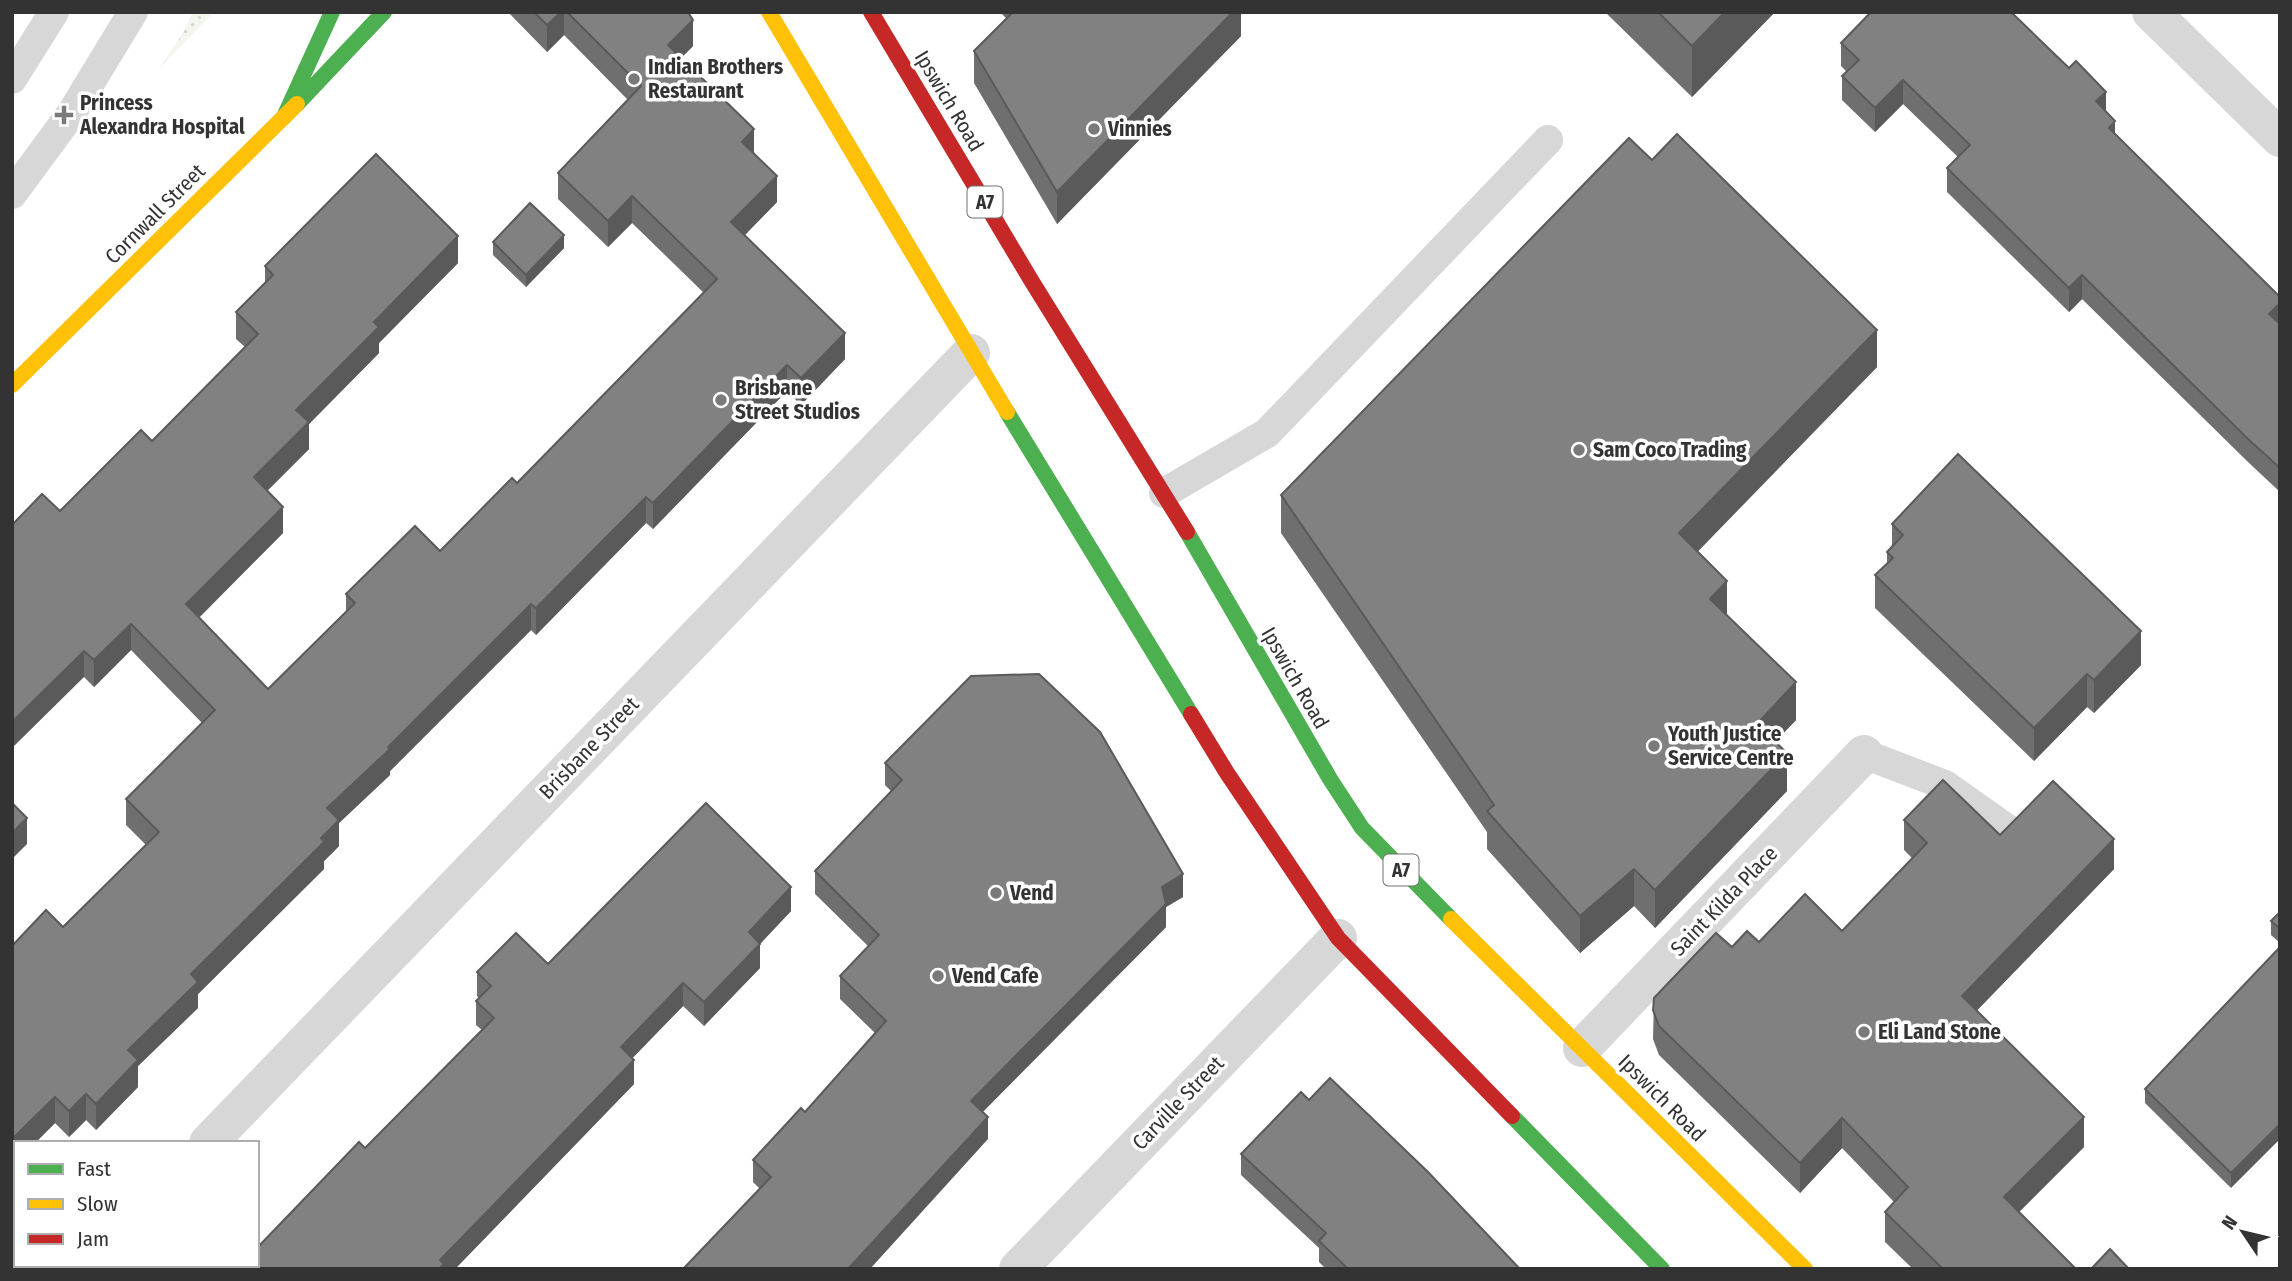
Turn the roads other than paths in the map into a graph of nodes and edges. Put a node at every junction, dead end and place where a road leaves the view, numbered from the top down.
1 (54, 12) edge
2 (133, 12) edge
3 (332, 12) edge
4 (384, 12) edge
5 (769, 12) edge
6 (871, 12) edge
7 (2151, 12) edge
8 (12, 79) edge
9 (284, 117) junction
10 (2280, 138) edge
11 (1548, 140) dead end
12 (13, 191) edge
13 (971, 353) junction
14 (12, 384) edge
15 (1164, 493) junction
16 (1864, 754) joint
17 (2010, 831) edge
18 (1338, 938) junction
19 (1582, 1048) junction
20 (210, 1141) edge
21 (1018, 1269) edge
22 (1662, 1269) edge
23 (1805, 1269) edge

1 - 8 lane
2 - 12 lane
3 - 9 main road
4 - 9 main road, Cornwall Street
5 - 13 main road
6 - 15 main road, Ipswich Road / A7
7 - 10 street
9 - 14 main road, Cornwall Street
11 - 15 lane
13 - 18 main road
13 - 20 street, Brisbane Street
15 - 19 main road, Ipswich Road / A7
16 - 17 lane
16 - 19 street, Saint Kilda Place
18 - 21 street, Carville Street
18 - 22 main road
19 - 23 main road, Ipswich Road / A7

